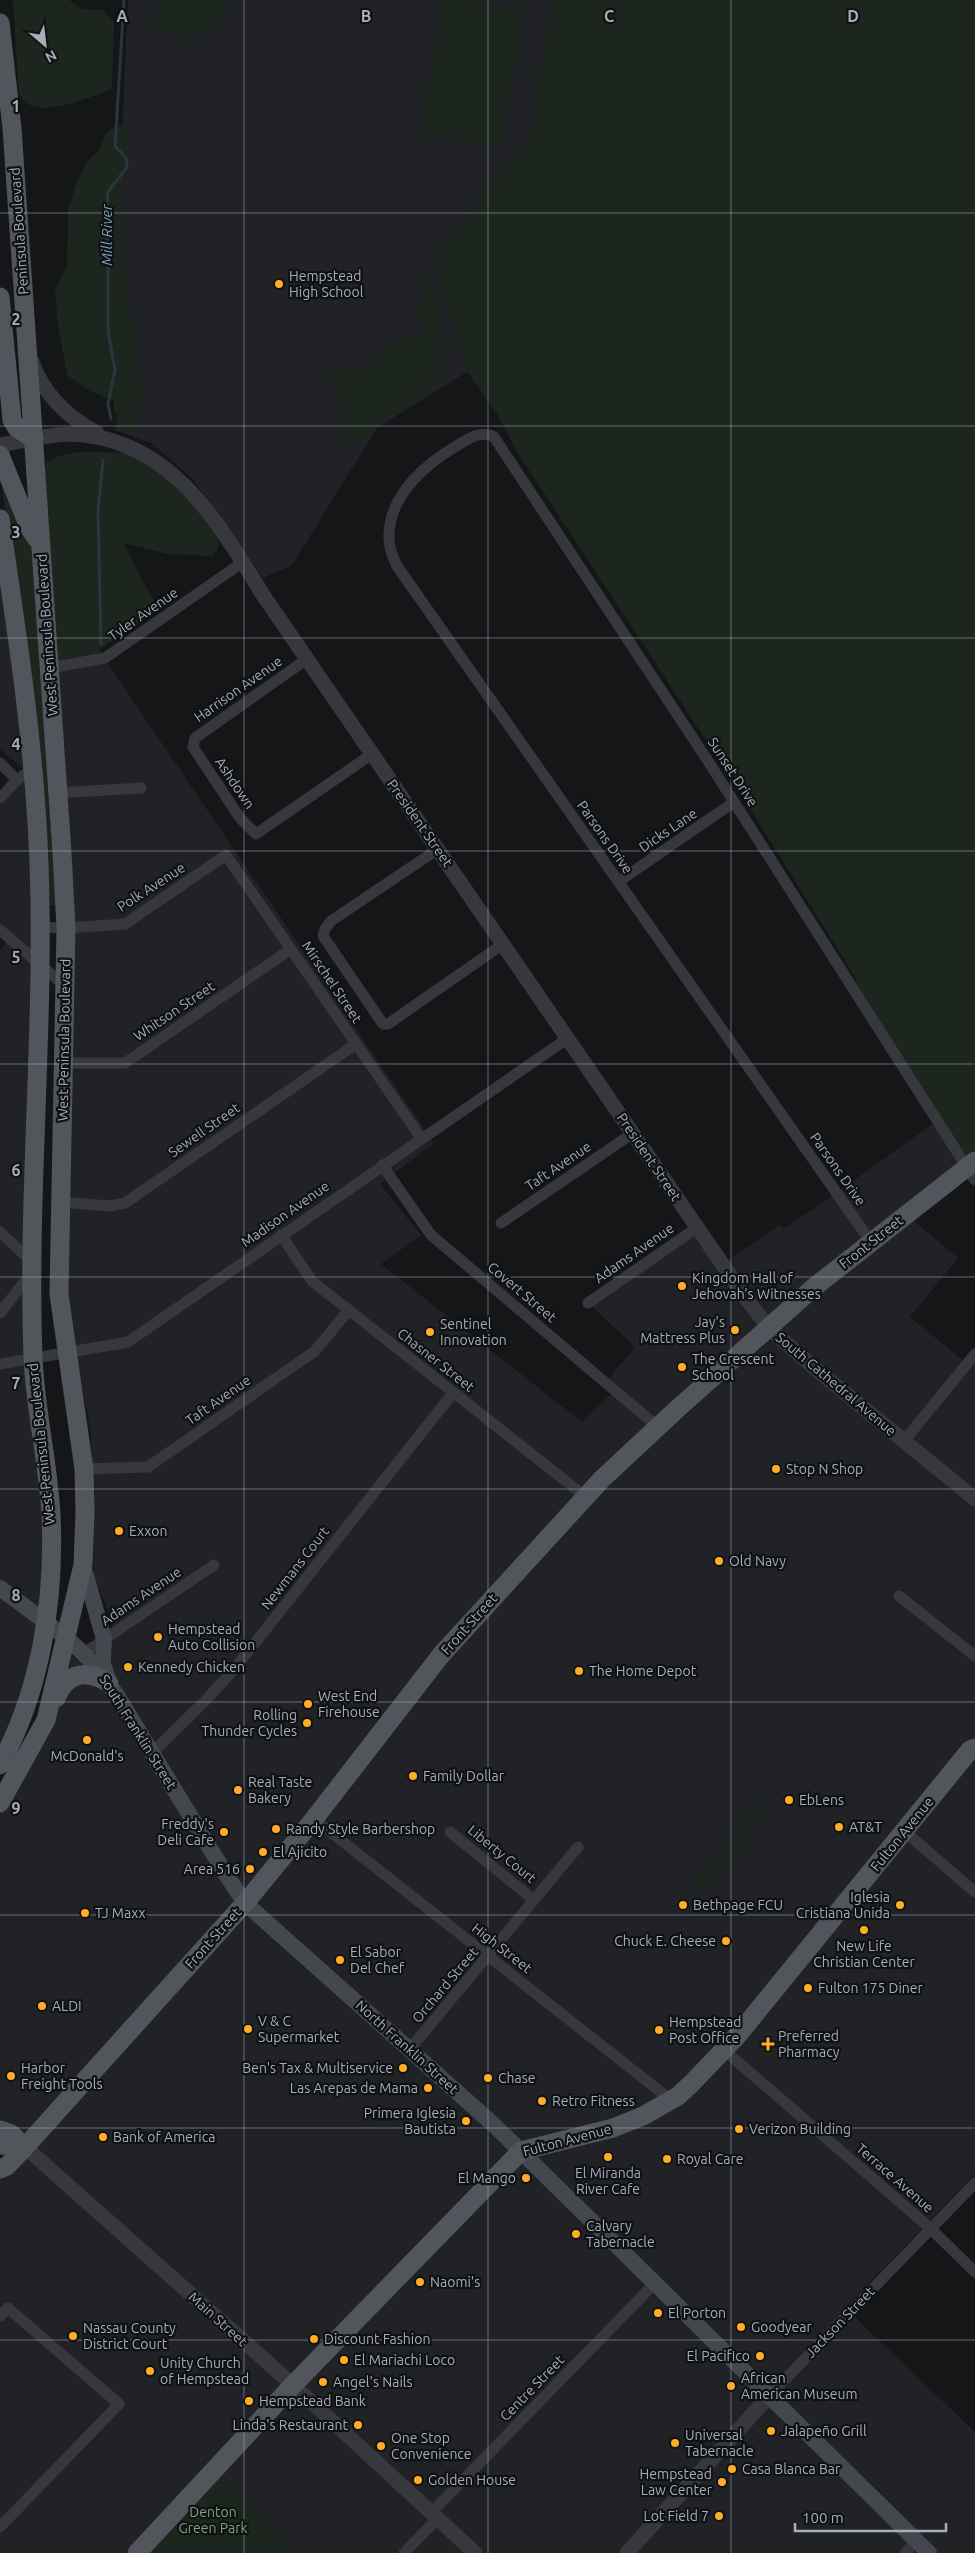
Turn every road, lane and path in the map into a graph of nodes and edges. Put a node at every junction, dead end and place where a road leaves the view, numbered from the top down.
1 (0, 23) edge
2 (0, 297) edge
3 (26, 348) junction
4 (34, 439) junction
5 (110, 439) junction
6 (0, 445) edge
7 (450, 449) joint
8 (0, 455) edge
9 (0, 518) edge
10 (40, 544) junction
11 (243, 562) junction
12 (4, 571) edge
13 (307, 659) junction
14 (50, 668) junction
15 (193, 747) joint
16 (372, 754) junction
17 (0, 762) edge
18 (25, 774) junction
19 (141, 788) dead end
20 (57, 793) junction
21 (0, 798) edge
22 (734, 802) junction
23 (438, 849) junction
24 (215, 862) joint
25 (618, 882) junction
26 (39, 928) junction
27 (66, 928) junction
28 (0, 930) edge
29 (503, 944) junction
30 (291, 949) junction
31 (40, 964) junction
32 (65, 986) junction
33 (568, 1038) junction
34 (356, 1044) junction
35 (64, 1063) junction
36 (633, 1133) junction
37 (421, 1138) junction
38 (382, 1166) junction
39 (973, 1169) edge
40 (59, 1202) junction
41 (501, 1223) dead end
42 (698, 1228) junction
43 (0, 1232) edge
44 (280, 1235) junction
45 (871, 1242) junction
46 (33, 1267) junction
47 (588, 1303) dead end
48 (348, 1310) junction
49 (0, 1313) edge
50 (768, 1327) junction
51 (66, 1353) junction
52 (975, 1354) edge
53 (33, 1358) junction
54 (0, 1364) edge
55 (453, 1393) junction
56 (658, 1427) junction
57 (904, 1441) junction
58 (84, 1469) junction
59 (586, 1498) junction
60 (975, 1499) edge
61 (83, 1565) junction
62 (214, 1565) dead end
63 (0, 1588) edge
64 (899, 1596) dead end
65 (46, 1621) junction
66 (67, 1638) junction
67 (104, 1639) junction
68 (84, 1653) junction
69 (975, 1656) edge
70 (109, 1683) junction
71 (46, 1720) junction
72 (973, 1744) edge
73 (152, 1753) junction
74 (0, 1765) edge
75 (0, 1803) edge
76 (314, 1819) junction
77 (904, 1831) junction
78 (450, 1832) dead end
79 (578, 1847) dead end
80 (975, 1892) edge
81 (534, 1900) junction
82 (245, 1903) junction
83 (488, 1956) junction
84 (410, 2049) junction
85 (724, 2050) junction
86 (671, 2100) junction
87 (0, 2130) edge
88 (0, 2145) edge
89 (25, 2148) junction
90 (521, 2151) junction
91 (0, 2156) edge
92 (0, 2169) edge
93 (975, 2183) edge
94 (930, 2228) junction
95 (975, 2272) edge
96 (655, 2283) junction
97 (4, 2312) edge
98 (293, 2385) junction
99 (769, 2396) junction
100 (434, 2516) junction
101 (0, 2527) edge
102 (911, 2547) edge
103 (138, 2553) edge
104 (404, 2553) edge
105 (475, 2553) edge
106 (627, 2553) edge
107 (929, 2553) edge

1 - 3 main road, Peninsula Boulevard
2 - 4 main road
3 - 4 main road, Peninsula Boulevard
3 - 5 street
4 - 5 street, President Street
4 - 6 street, President Street
4 - 10 main road, West Peninsula Boulevard
5 - 11 street, President Street
7 - 22 street, Sunset Drive
7 - 25 street, Parsons Drive
8 - 10 main road
9 - 12 main road, West Peninsula Boulevard
10 - 14 main road, West Peninsula Boulevard
11 - 13 street, President Street
11 - 14 street, Tyler Avenue
12 - 18 main road, West Peninsula Boulevard
13 - 15 street, Harrison Avenue
13 - 16 street, President Street
14 - 20 main road, West Peninsula Boulevard
15 - 16 street, Ashdown
16 - 23 street, President Street
17 - 18 street
18 - 21 street
18 - 26 main road, West Peninsula Boulevard
19 - 20 street
20 - 27 main road, West Peninsula Boulevard
22 - 25 street, Dicks Lane
22 - 39 street, Sunset Drive
23 - 29 street, President Street
23 - 29 street
24 - 27 street, Polk Avenue
24 - 30 street, Mirschel Street
25 - 45 street, Parsons Drive
26 - 27 street, Polk Avenue
26 - 31 main road, West Peninsula Boulevard
27 - 32 main road, West Peninsula Boulevard
28 - 31 street
29 - 33 street, President Street
30 - 34 street, Mirschel Street
30 - 35 street, Whitson Street
31 - 32 street
31 - 46 main road, West Peninsula Boulevard
32 - 35 main road, West Peninsula Boulevard
33 - 36 street, President Street
33 - 37 street, Madison Avenue
34 - 37 street, Mirschel Street
34 - 40 street, Sewell Street
35 - 40 main road, West Peninsula Boulevard
36 - 41 street, Taft Avenue
36 - 42 street, President Street
37 - 38 street, Madison Avenue
38 - 44 street, Madison Avenue
38 - 56 street, Covert Street
39 - 45 main road, Front Street
40 - 51 main road, West Peninsula Boulevard
42 - 47 street, Adams Avenue
42 - 50 street, President Street
43 - 46 street
44 - 48 street, Chasner Street
44 - 51 street, Madison Avenue
45 - 50 main road, Front Street
46 - 49 street
46 - 53 main road, West Peninsula Boulevard
48 - 55 street, Chasner Street
48 - 58 street, Taft Avenue
50 - 56 main road, Front Street
50 - 57 street, South Cathedral Avenue
51 - 53 street, Madison Avenue
51 - 58 main road, West Peninsula Boulevard
52 - 57 street
53 - 54 street, Madison Avenue
53 - 65 main road, West Peninsula Boulevard
55 - 59 street, Chasner Street
55 - 73 street, Newmans Court
56 - 59 main road, Front Street
57 - 60 street, South Cathedral Avenue
58 - 61 main road, West Peninsula Boulevard
59 - 76 main road, Front Street
61 - 66 main road, West Peninsula Boulevard
61 - 67 main road
62 - 67 street, Adams Avenue
63 - 65 main road, South Franklin Street
64 - 69 street
65 - 66 main road, South Franklin Street
65 - 74 main road
66 - 68 main road, South Franklin Street
66 - 71 main road
67 - 68 street, Adams Avenue
67 - 70 main road
68 - 70 main road, South Franklin Street
70 - 71 main road
70 - 73 main road, South Franklin Street
71 - 75 main road
72 - 77 main road, Fulton Avenue
73 - 82 main road, South Franklin Street
76 - 82 main road, Front Street
76 - 83 street, High Street
77 - 80 street
77 - 85 main road, Fulton Avenue
78 - 81 street, Liberty Court
79 - 81 street, Orchard Street
81 - 83 street, Orchard Street
82 - 84 main road, North Franklin Street
82 - 89 main road, Front Street
83 - 84 street, Orchard Street
83 - 86 street, High Street
84 - 90 main road, North Franklin Street
85 - 86 main road, Fulton Avenue
85 - 94 street, Terrace Avenue
86 - 90 main road, Fulton Avenue
87 - 89 main road
88 - 89 main road
89 - 91 main road
89 - 92 main road, Front Street
89 - 98 street, Main Street
90 - 96 main road, North Franklin Street
90 - 98 main road, Fulton Avenue
93 - 94 street, Jackson Street
94 - 95 street, Terrace Avenue
94 - 99 street, Jackson Street
96 - 99 main road, North Franklin Street
96 - 100 street, Centre Street
97 - 101 street
98 - 100 street, Main Street
98 - 103 main road, Fulton Avenue
99 - 102 main road, North Franklin Street
99 - 106 street, Jackson Street
100 - 104 street, Centre Street
100 - 105 street, Main Street
102 - 107 main road, North Franklin Street

